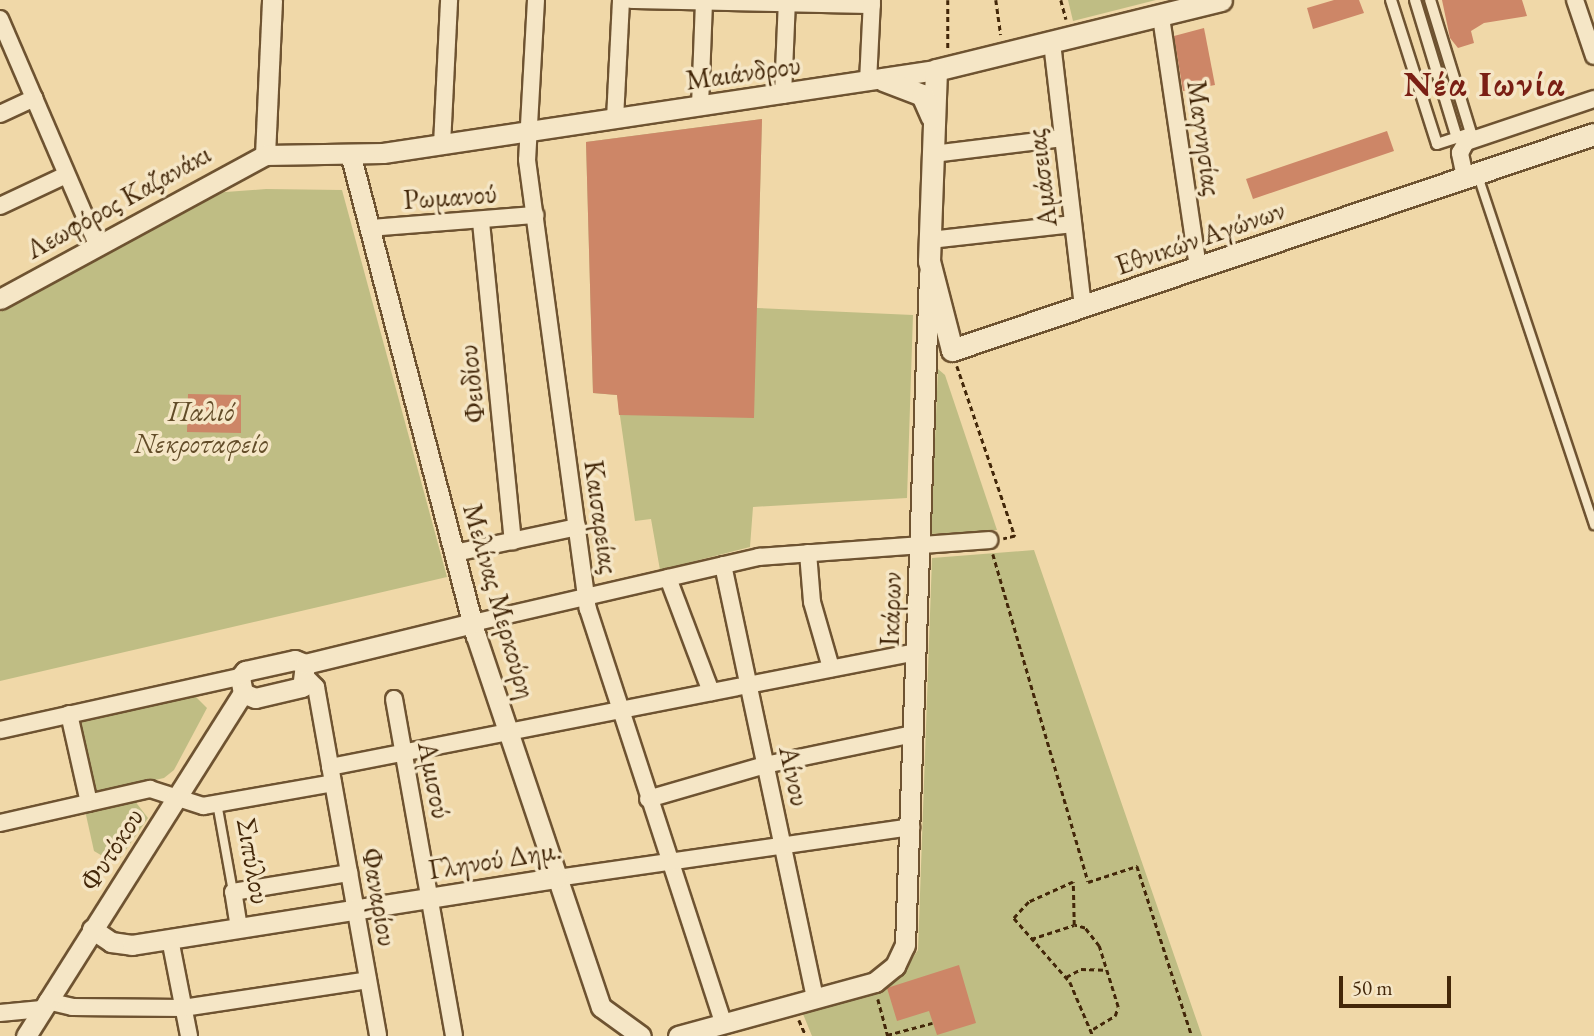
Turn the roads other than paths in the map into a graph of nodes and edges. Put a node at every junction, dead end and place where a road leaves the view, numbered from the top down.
1 (272, 0) edge
2 (449, 0) edge
3 (536, 0) edge
4 (621, 0) edge
5 (631, 0) edge
6 (1221, 0) edge
7 (1391, 0) edge
8 (1415, 0) edge
9 (1430, 0) edge
10 (1575, 0) edge
11 (704, 1) edge
12 (787, 2) edge
13 (872, 2) edge
14 (1186, 5) edge
15 (1161, 17) junction
16 (0, 19) edge
17 (5, 43) edge
18 (1052, 43) junction
19 (1594, 56) edge
20 (943, 69) junction
21 (875, 81) junction
22 (783, 94) junction
23 (35, 98) junction
24 (1594, 99) edge
25 (700, 106) junction
26 (0, 114) edge
27 (615, 119) junction
28 (934, 125) junction
29 (528, 132) junction
30 (1594, 134) edge
31 (1063, 138) junction
32 (1457, 138) junction
33 (442, 145) junction
34 (933, 154) junction
35 (265, 155) junction
36 (351, 157) junction
37 (66, 175) junction
38 (1471, 175) junction
39 (0, 206) edge
40 (535, 215) junction
41 (481, 222) junction
42 (1073, 224) junction
43 (370, 228) junction
44 (97, 244) junction
45 (930, 251) junction
46 (1198, 267) junction
47 (0, 299) edge
48 (1083, 306) junction
49 (952, 350) joint
50 (1594, 525) edge
51 (577, 527) junction
52 (989, 540) road end
53 (513, 541) junction
54 (920, 546) junction
55 (455, 553) junction
56 (808, 553) junction
57 (723, 565) junction
58 (668, 578) junction
59 (586, 598) junction
60 (473, 623) junction
61 (916, 652) junction
62 (831, 668) junction
63 (306, 671) junction
64 (748, 684) junction
65 (241, 685) junction
66 (711, 692) junction
67 (394, 699) dead end
68 (620, 710) junction
69 (69, 714) junction
70 (0, 730) edge
71 (510, 732) junction
72 (914, 734) junction
73 (402, 752) junction
74 (765, 765) junction
75 (331, 775) junction
76 (178, 798) junction
77 (648, 799) junction
78 (89, 803) junction
79 (217, 803) junction
80 (0, 823) edge
81 (911, 827) junction
82 (783, 847) junction
83 (668, 862) junction
84 (349, 873) junction
85 (557, 878) junction
86 (233, 892) junction
87 (432, 897) junction
88 (356, 908) junction
89 (239, 928) junction
90 (92, 929) junction
91 (170, 939) junction
92 (368, 980) junction
93 (815, 998) junction
94 (45, 1005) junction
95 (183, 1008) junction
96 (0, 1013) edge
97 (723, 1023) junction
98 (26, 1036) edge
99 (189, 1036) edge
100 (378, 1036) edge
101 (454, 1036) edge
102 (641, 1036) edge
103 (678, 1036) edge

1 - 35 street
2 - 33 street
3 - 29 street, Καισαρείας
4 - 27 street
5 - 11 street
6 - 14 main road, Μαιάνδρου
7 - 32 street
8 - 32 street
9 - 32 street
10 - 19 street
11 - 12 street
11 - 25 street
12 - 13 street
12 - 22 street
13 - 21 street
14 - 15 main road, Μαιάνδρου
15 - 18 main road, Μαιάνδρου
15 - 46 street, Μαγνησίας
16 - 17 street
17 - 23 street
18 - 20 main road, Μαιάνδρου
18 - 31 street, Αμάσειας
20 - 21 street, Μαιάνδρου
20 - 28 main road, Ικάρων
21 - 22 street, Μαιάνδρου
21 - 28 main road
22 - 25 street, Μαιάνδρου
23 - 26 street
23 - 37 street
24 - 38 street
25 - 27 street, Μαιάνδρου
27 - 29 street, Μαιάνδρου
28 - 34 main road, Ικάρων
29 - 33 street, Μαιάνδρου
29 - 40 street, Καισαρείας
30 - 38 main road, Εθνικών Αγώνων
31 - 34 street
31 - 42 street, Αμάσειας
33 - 36 street, Μαιάνδρου
34 - 45 main road, Ικάρων
35 - 36 street, Μαιάνδρου
35 - 44 street, Λεωφόρος Καζανάκι
36 - 43 street, Μελίνας Μερκούρη
37 - 39 street
37 - 44 street
38 - 46 main road, Εθνικών Αγώνων
38 - 50 lane
40 - 41 street, Ρωμανού
40 - 51 street, Καισαρείας
41 - 43 street, Ρωμανού
41 - 53 street, Φειδίου
42 - 45 street
42 - 48 street, Αμάσειας
43 - 55 street, Μελίνας Μερκούρη
44 - 47 street, Λεωφόρος Καζανάκι
45 - 49 main road, Ικάρων
45 - 54 street, Ικάρων
46 - 48 main road, Εθνικών Αγώνων
48 - 49 main road, Εθνικών Αγώνων
51 - 53 street
51 - 59 street, Καισαρείας
52 - 54 street
53 - 55 street
54 - 56 street
54 - 61 street, Ικάρων
55 - 60 street, Μελίνας Μερκούρη
56 - 57 street
56 - 62 street
57 - 58 street
57 - 64 street, Αίνου
58 - 59 street
58 - 66 street
59 - 60 street
59 - 68 street, Καισαρείας
60 - 63 street
60 - 71 street, Μελίνας Μερκούρη
61 - 62 street
61 - 72 street, Ικάρων
62 - 64 street
63 - 65 street
63 - 65 street
63 - 75 street, Φαναρίου
64 - 66 street
64 - 74 street, Αίνου
65 - 69 street
65 - 76 street, Φυτόκου
66 - 68 street
67 - 73 street, Αμισού
68 - 71 street
68 - 77 street, Καισαρείας
69 - 70 street
69 - 78 street
71 - 73 street
71 - 85 street, Μελίνας Μερκούρη
72 - 74 street
72 - 81 street, Ικάρων
73 - 75 street
73 - 87 street, Αμισού
74 - 77 street
74 - 82 street, Αίνου
75 - 79 street
75 - 84 street, Φαναρίου
76 - 78 street
76 - 79 street
76 - 90 street, Φυτόκου
77 - 83 street, Καισαρείας
78 - 80 street
79 - 86 lane, Σιπύλου
81 - 82 street, Γληνού Δημ.
81 - 93 street, Ικάρων
82 - 83 street, Γληνού Δημ.
82 - 93 street, Αίνου
83 - 85 street, Γληνού Δημ.
83 - 97 street, Καισαρείας
84 - 86 street
84 - 88 street, Φαναρίου
85 - 87 street, Γληνού Δημ.
85 - 102 street, Μελίνας Μερκούρη
86 - 89 street, Σιπύλου
87 - 88 street, Γληνού Δημ.
87 - 101 street, Αμισού
88 - 89 street, Γληνού Δημ.
88 - 92 street, Φαναρίου
89 - 91 street, Γληνού Δημ.
90 - 91 street, Γληνού Δημ.
90 - 94 street, Φυτόκου
91 - 95 street
92 - 95 street
92 - 100 street, Φαναρίου
93 - 97 street
94 - 95 street
94 - 96 street
94 - 98 street, Φυτόκου
95 - 99 street
97 - 103 street

